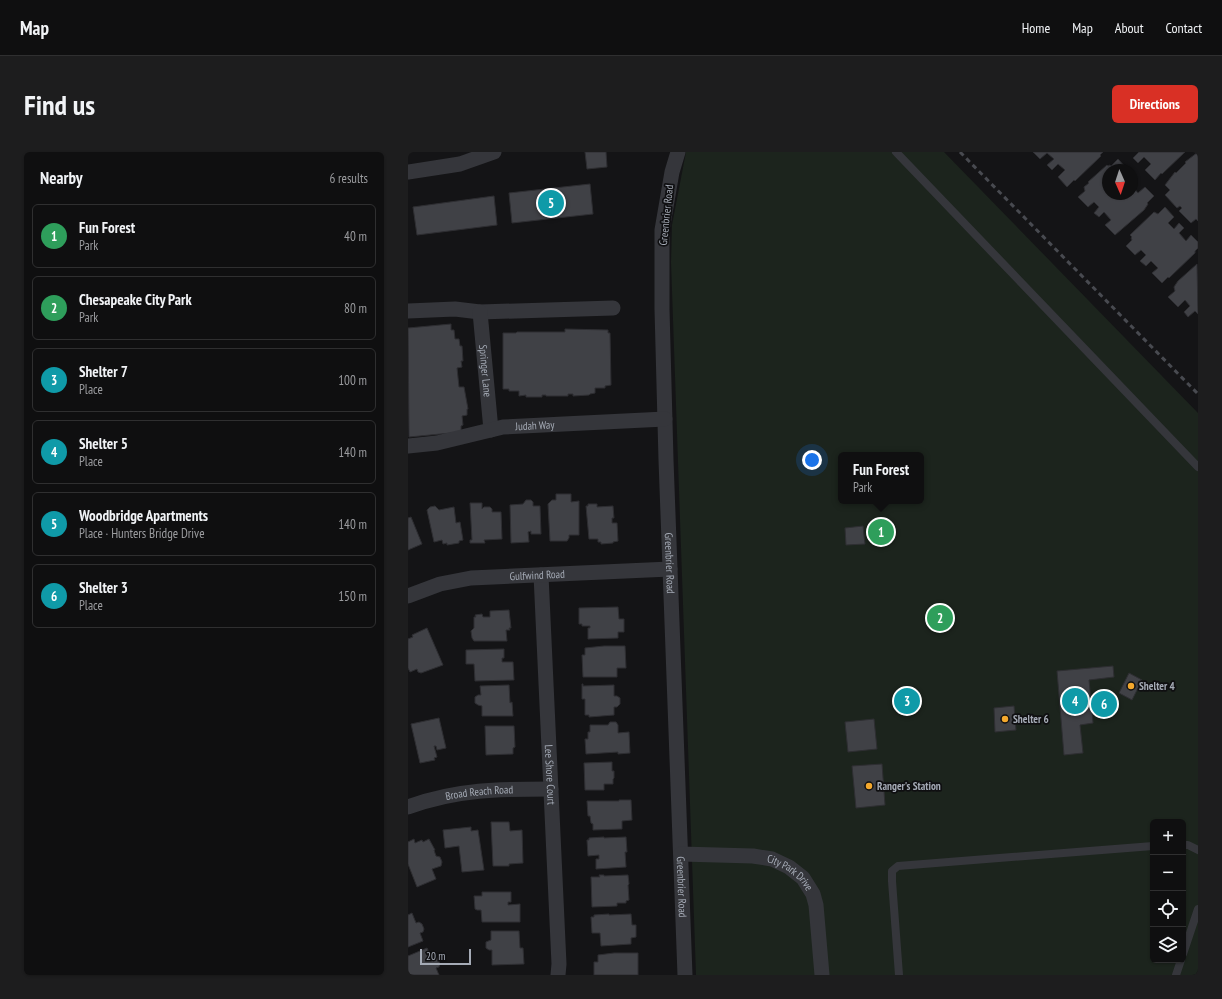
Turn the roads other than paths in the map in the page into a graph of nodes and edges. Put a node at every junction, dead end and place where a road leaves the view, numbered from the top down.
1 (494, 152) edge
2 (678, 152) edge
3 (896, 152) edge
4 (408, 172) edge
5 (613, 308) dead end
6 (408, 311) edge
7 (480, 312) junction
8 (665, 419) junction
9 (491, 430) junction
10 (408, 446) edge
11 (1198, 467) edge
12 (670, 569) junction
13 (541, 575) junction
14 (408, 596) edge
15 (551, 789) junction
16 (408, 807) edge
17 (1186, 845) edge
18 (1150, 846) edge
19 (1198, 850) edge
20 (681, 854) junction
21 (1198, 909) edge
22 (1186, 945) edge
23 (1180, 963) edge
24 (558, 975) edge
25 (685, 975) edge
26 (822, 975) edge
27 (899, 975) edge
28 (1176, 975) edge

1 - 4 street
2 - 8 street, Greenbrier Road
3 - 11 lane
5 - 7 street
6 - 7 street
7 - 9 street, Springer Lane
8 - 9 street, Judah Way
8 - 12 street, Greenbrier Road
9 - 10 street, Judah Way
12 - 13 street, Gulfwind Road
12 - 20 street, Greenbrier Road
13 - 14 street, Gulfwind Road
13 - 15 street, Lee Shore Court
15 - 16 street, Broad Reach Road
15 - 24 street, Lee Shore Court
17 - 19 lane
18 - 27 lane
20 - 25 street, Greenbrier Road
20 - 26 street, City Park Drive
21 - 22 lane
23 - 28 lane

